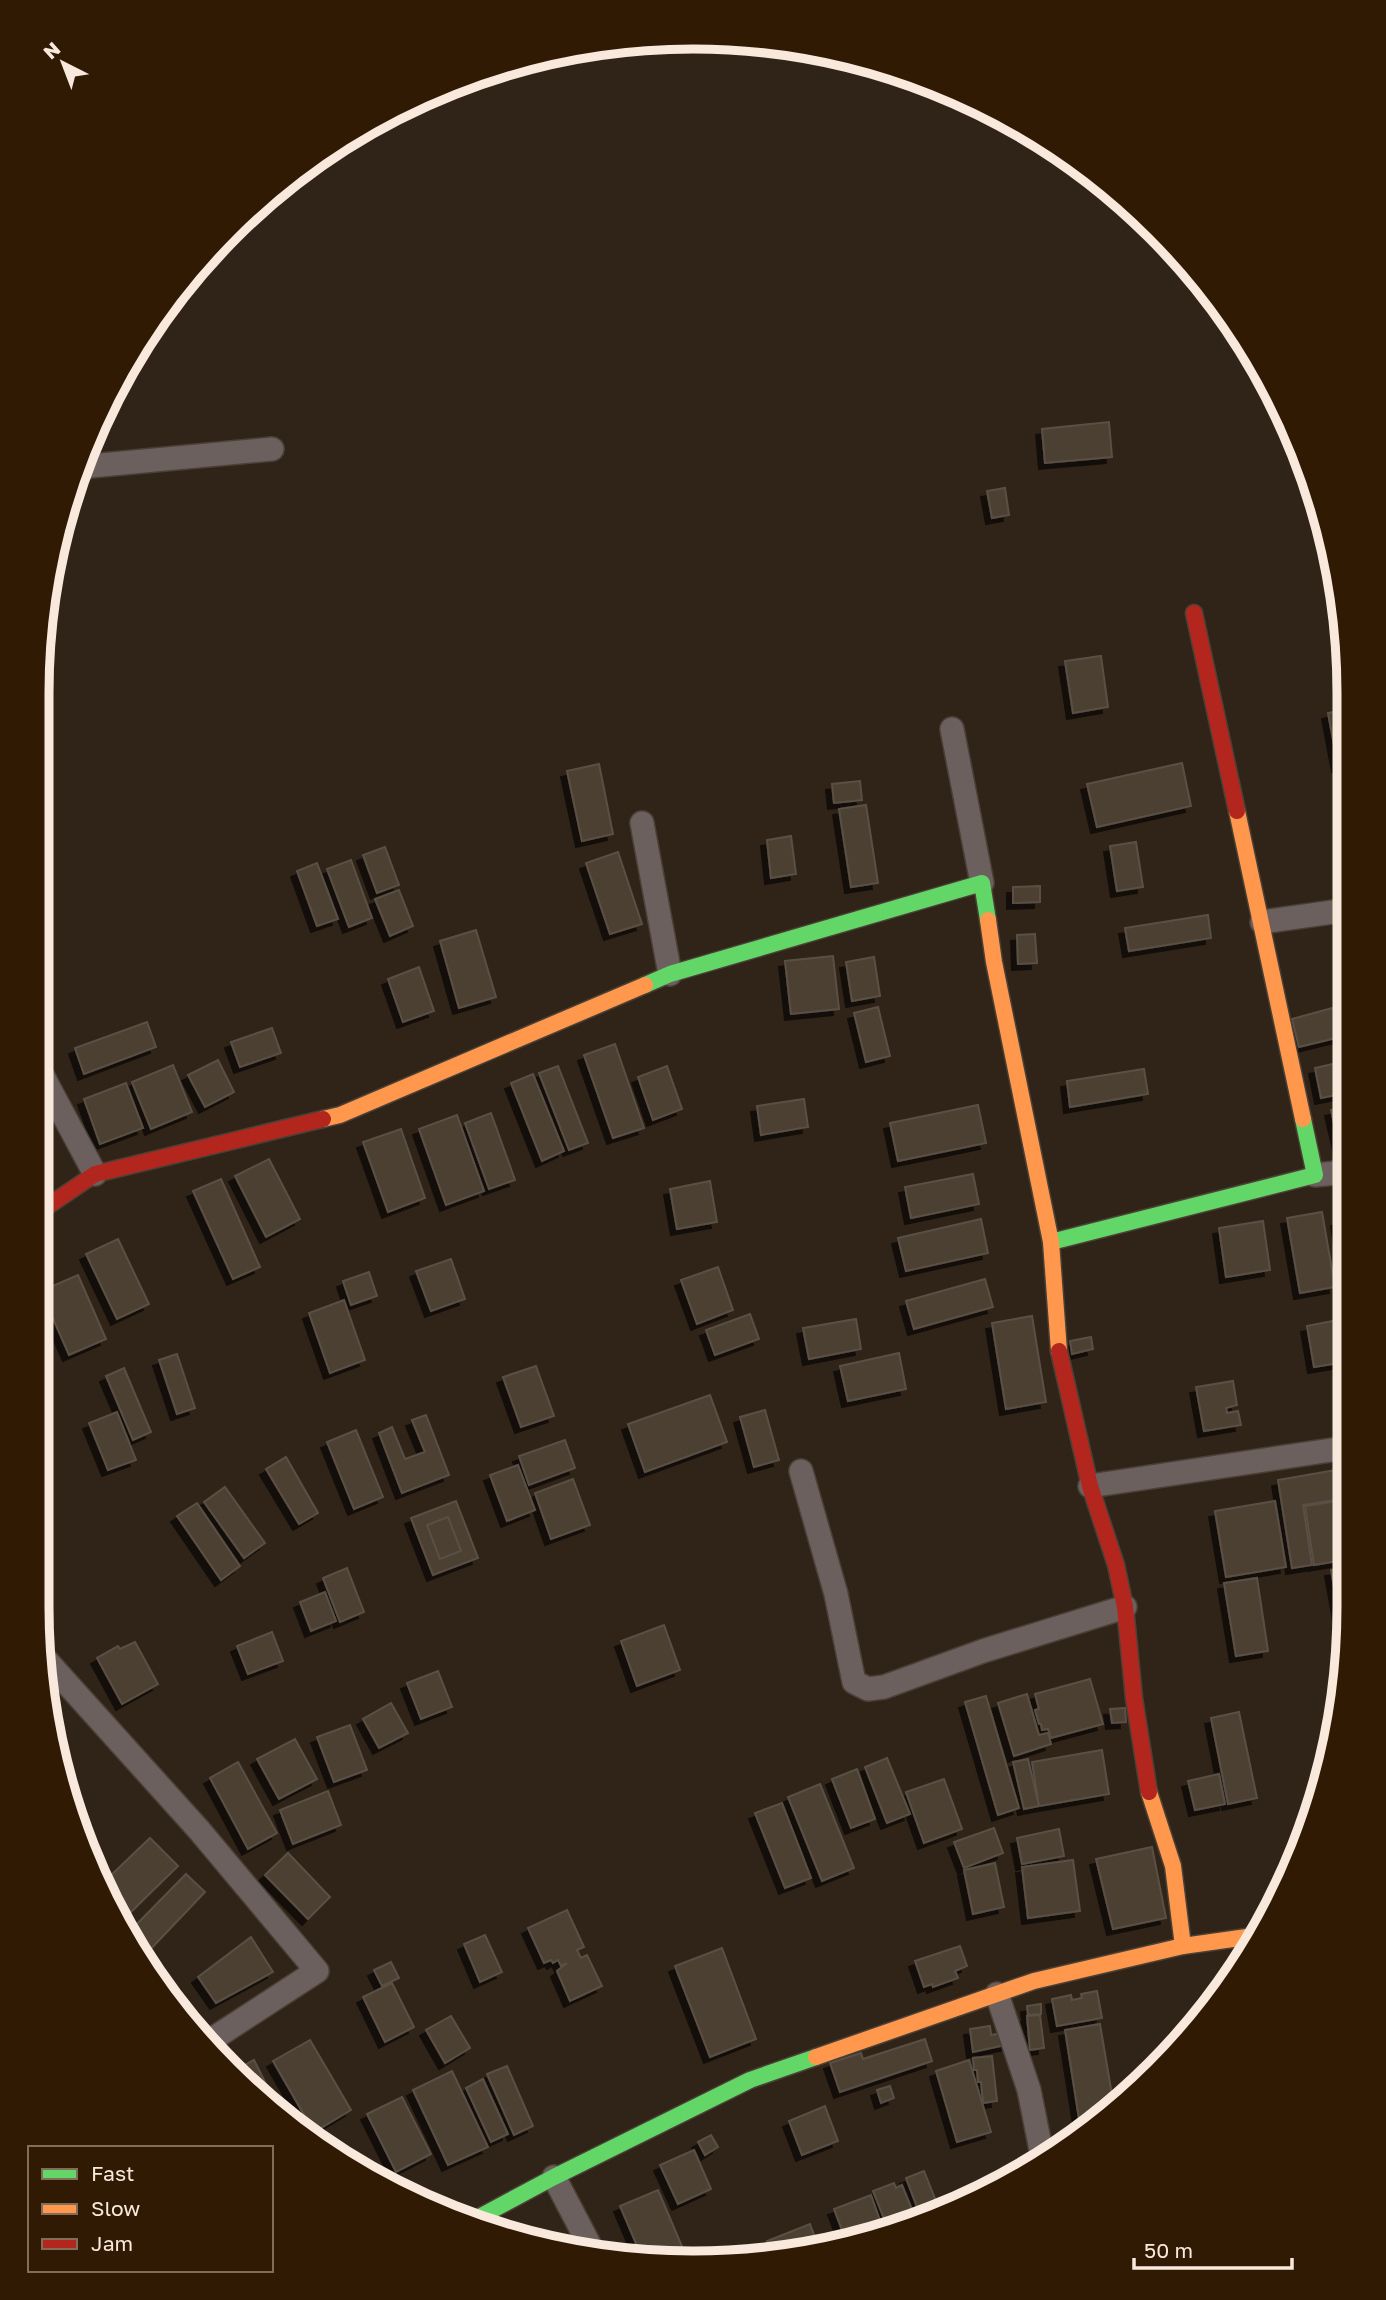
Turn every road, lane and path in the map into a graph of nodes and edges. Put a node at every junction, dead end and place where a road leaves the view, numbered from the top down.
1 (272, 449) dead end
2 (91, 466) edge
3 (1194, 614) dead end
4 (952, 729) dead end
5 (642, 823) dead end
6 (982, 883) junction
7 (1337, 911) edge
8 (1262, 922) junction
9 (670, 974) junction
10 (49, 1088) edge
11 (1337, 1173) edge
12 (95, 1174) junction
13 (1315, 1175) junction
14 (49, 1205) edge
15 (1051, 1242) junction
16 (1337, 1449) edge
17 (801, 1471) dead end
18 (1090, 1486) junction
19 (1125, 1607) junction
20 (52, 1667) edge
21 (1246, 1937) edge
22 (1183, 1946) junction
23 (997, 1994) junction
24 (215, 2038) edge
25 (1041, 2149) edge
26 (554, 2177) junction
27 (482, 2216) edge
28 (588, 2242) edge

1 - 2 street
3 - 8 street
4 - 6 street
5 - 9 street
6 - 9 street
6 - 15 street
7 - 8 street
8 - 13 street
9 - 12 street
10 - 12 street
11 - 13 street
12 - 14 street
13 - 15 street
15 - 18 street
16 - 18 street
17 - 19 street
18 - 19 street
19 - 22 street
20 - 24 street
21 - 22 street
22 - 23 street
23 - 25 street
23 - 26 street
26 - 27 street
26 - 28 street

